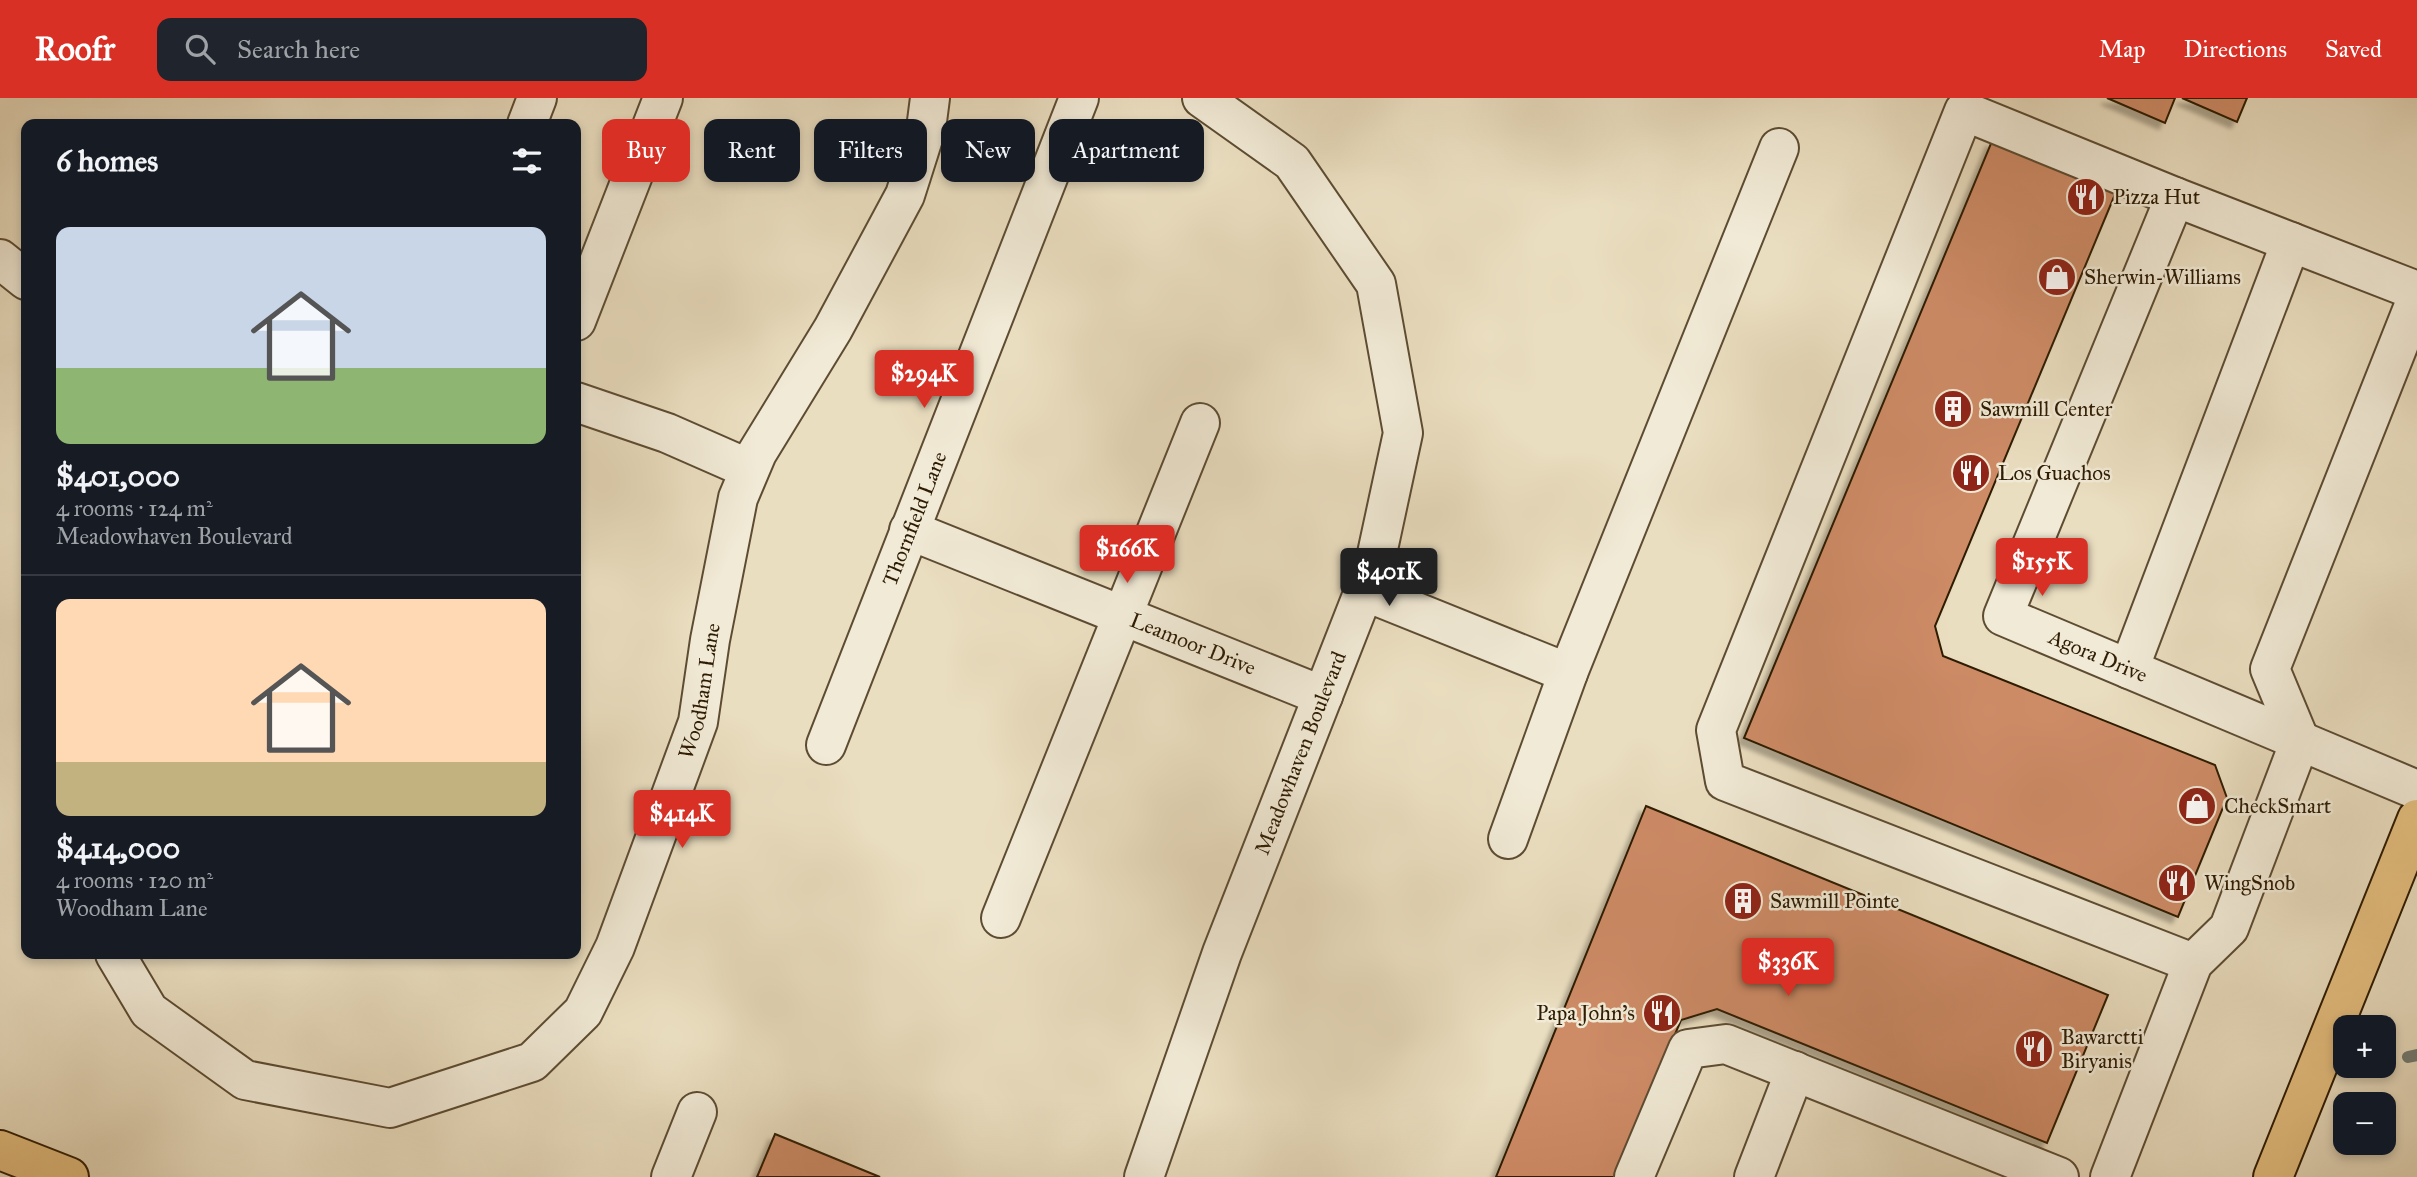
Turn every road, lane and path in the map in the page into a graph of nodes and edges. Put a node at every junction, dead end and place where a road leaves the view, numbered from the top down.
1 (537, 98) edge
2 (663, 98) edge
3 (930, 98) edge
4 (1079, 98) edge
5 (1202, 98) edge
6 (529, 119) edge
7 (1779, 148) dead end
8 (2175, 197) junction
9 (2291, 242) junction
10 (0, 259) edge
11 (21, 276) edge
12 (2417, 291) edge
13 (2417, 298) edge
14 (581, 308) edge
15 (581, 404) edge
16 (1200, 423) dead end
17 (749, 469) junction
18 (909, 530) junction
19 (1364, 591) junction
20 (1123, 616) junction
21 (2129, 669) junction
22 (1569, 673) junction
23 (1323, 696) junction
24 (2300, 741) junction
25 (826, 745) dead end
26 (2417, 790) edge
27 (2417, 819) edge
28 (1508, 839) dead end
29 (1001, 918) dead end
30 (118, 959) edge
31 (2193, 963) junction
32 (1795, 1071) junction
33 (697, 1112) dead end
34 (2289, 1136) junction
35 (0, 1150) edge
36 (1759, 1176) edge
37 (69, 1177) edge
38 (671, 1177) edge
39 (1144, 1177) edge
40 (1634, 1177) edge
41 (2059, 1177) edge
42 (2110, 1177) edge
43 (2273, 1177) edge
44 (2294, 1177) edge

1 - 6 street
2 - 14 street
3 - 17 street, Woodham Lane
4 - 18 street, Thornfield Lane
5 - 19 street, Meadowhaven Boulevard
7 - 22 street
8 - 9 street
8 - 21 street, Agora Drive
8 - 31 street
9 - 12 street
9 - 21 street
10 - 11 street
13 - 24 street
15 - 17 street
16 - 20 street
17 - 30 street, Woodham Lane
18 - 20 street, Leamoor Drive
18 - 25 street, Thornfield Lane
19 - 22 street
19 - 23 street, Meadowhaven Boulevard
20 - 23 street, Leamoor Drive
20 - 29 street
21 - 24 street, Agora Drive
22 - 28 street
23 - 39 street, Meadowhaven Boulevard
24 - 26 street, Agora Drive
24 - 31 street
27 - 34 main road
31 - 42 street
32 - 36 street
32 - 40 street
32 - 41 street
33 - 38 street
34 - 43 main road
34 - 44 street
35 - 37 main road

